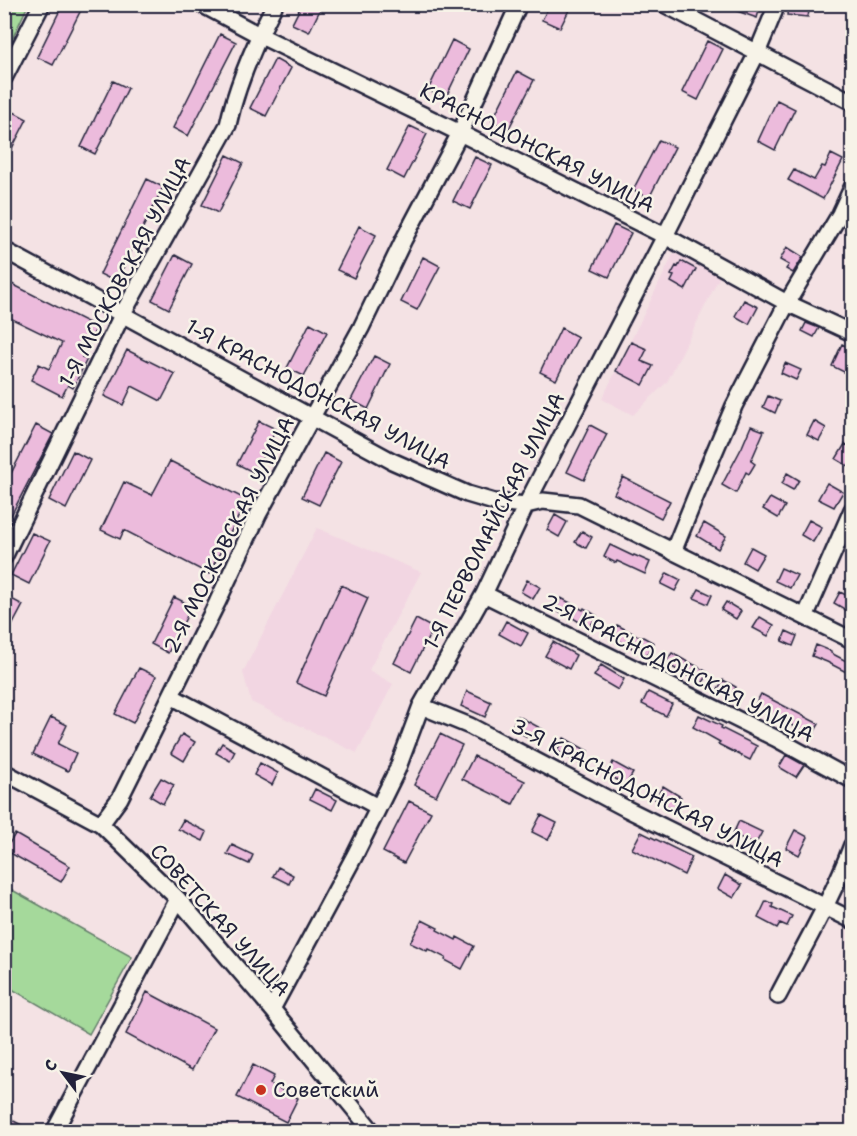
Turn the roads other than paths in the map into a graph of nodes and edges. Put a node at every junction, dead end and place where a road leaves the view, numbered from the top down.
1 (42, 4) edge
2 (201, 4) edge
3 (275, 4) edge
4 (519, 4) edge
5 (664, 4) edge
6 (775, 4) edge
7 (260, 35) junction
8 (757, 52) junction
9 (4, 78) edge
10 (852, 102) edge
11 (460, 133) junction
12 (852, 188) edge
13 (665, 236) junction
14 (4, 250) edge
15 (788, 303) junction
16 (122, 315) junction
17 (852, 333) edge
18 (312, 417) junction
19 (526, 505) junction
20 (852, 510) edge
21 (673, 552) junction
22 (4, 557) edge
23 (484, 594) junction
24 (805, 617) junction
25 (852, 640) edge
26 (171, 696) junction
27 (421, 706) junction
28 (4, 772) edge
29 (852, 780) edge
30 (378, 807) junction
31 (101, 824) junction
32 (852, 845) edge
33 (178, 899) junction
34 (825, 906) junction
35 (852, 920) edge
36 (778, 996) dead end
37 (272, 1009) junction
38 (54, 1131) edge
39 (373, 1131) edge

1 - 9 street
2 - 7 street, КРАСНОДОНСКАЯ УЛИЦА
3 - 7 street, 1-Я МОСКОВСКАЯ УЛИЦА
4 - 11 street, 2-Я МОСКОВСКАЯ УЛИЦА
5 - 8 street
6 - 8 street, 1-Я ПЕРВОМАЙСКАЯ УЛИЦА
7 - 11 street, КРАСНОДОНСКАЯ УЛИЦА
7 - 16 street, 1-Я МОСКОВСКАЯ УЛИЦА
8 - 10 street
8 - 13 street, 1-Я ПЕРВОМАЙСКАЯ УЛИЦА
11 - 13 street, КРАСНОДОНСКАЯ УЛИЦА
11 - 18 street, 2-Я МОСКОВСКАЯ УЛИЦА
12 - 15 street
13 - 15 street, КРАСНОДОНСКАЯ УЛИЦА
13 - 19 street, 1-Я ПЕРВОМАЙСКАЯ УЛИЦА
14 - 16 street, 1-Я КРАСНОДОНСКАЯ УЛИЦА
15 - 17 street, КРАСНОДОНСКАЯ УЛИЦА
15 - 21 street
16 - 18 street, 1-Я КРАСНОДОНСКАЯ УЛИЦА
16 - 22 street, 1-Я МОСКОВСКАЯ УЛИЦА
18 - 19 street, 1-Я КРАСНОДОНСКАЯ УЛИЦА
18 - 26 street, 2-Я МОСКОВСКАЯ УЛИЦА
19 - 21 street, 1-Я КРАСНОДОНСКАЯ УЛИЦА
19 - 23 street, 1-Я ПЕРВОМАЙСКАЯ УЛИЦА
20 - 24 street
21 - 24 street, 1-Я КРАСНОДОНСКАЯ УЛИЦА
23 - 27 street, 1-Я ПЕРВОМАЙСКАЯ УЛИЦА
23 - 29 street, 2-Я КРАСНОДОНСКАЯ УЛИЦА
24 - 25 street, 1-Я КРАСНОДОНСКАЯ УЛИЦА
26 - 30 street
26 - 31 street, 2-Я МОСКОВСКАЯ УЛИЦА
27 - 30 street, 1-Я ПЕРВОМАЙСКАЯ УЛИЦА
27 - 34 street, 3-Я КРАСНОДОНСКАЯ УЛИЦА
28 - 31 street, СОВЕТСКАЯ УЛИЦА
30 - 37 street, 1-Я ПЕРВОМАЙСКАЯ УЛИЦА
31 - 33 street, СОВЕТСКАЯ УЛИЦА
32 - 34 street
33 - 37 street, СОВЕТСКАЯ УЛИЦА
33 - 38 street
34 - 35 street, 3-Я КРАСНОДОНСКАЯ УЛИЦА
34 - 36 street
37 - 39 street, СОВЕТСКАЯ УЛИЦА

